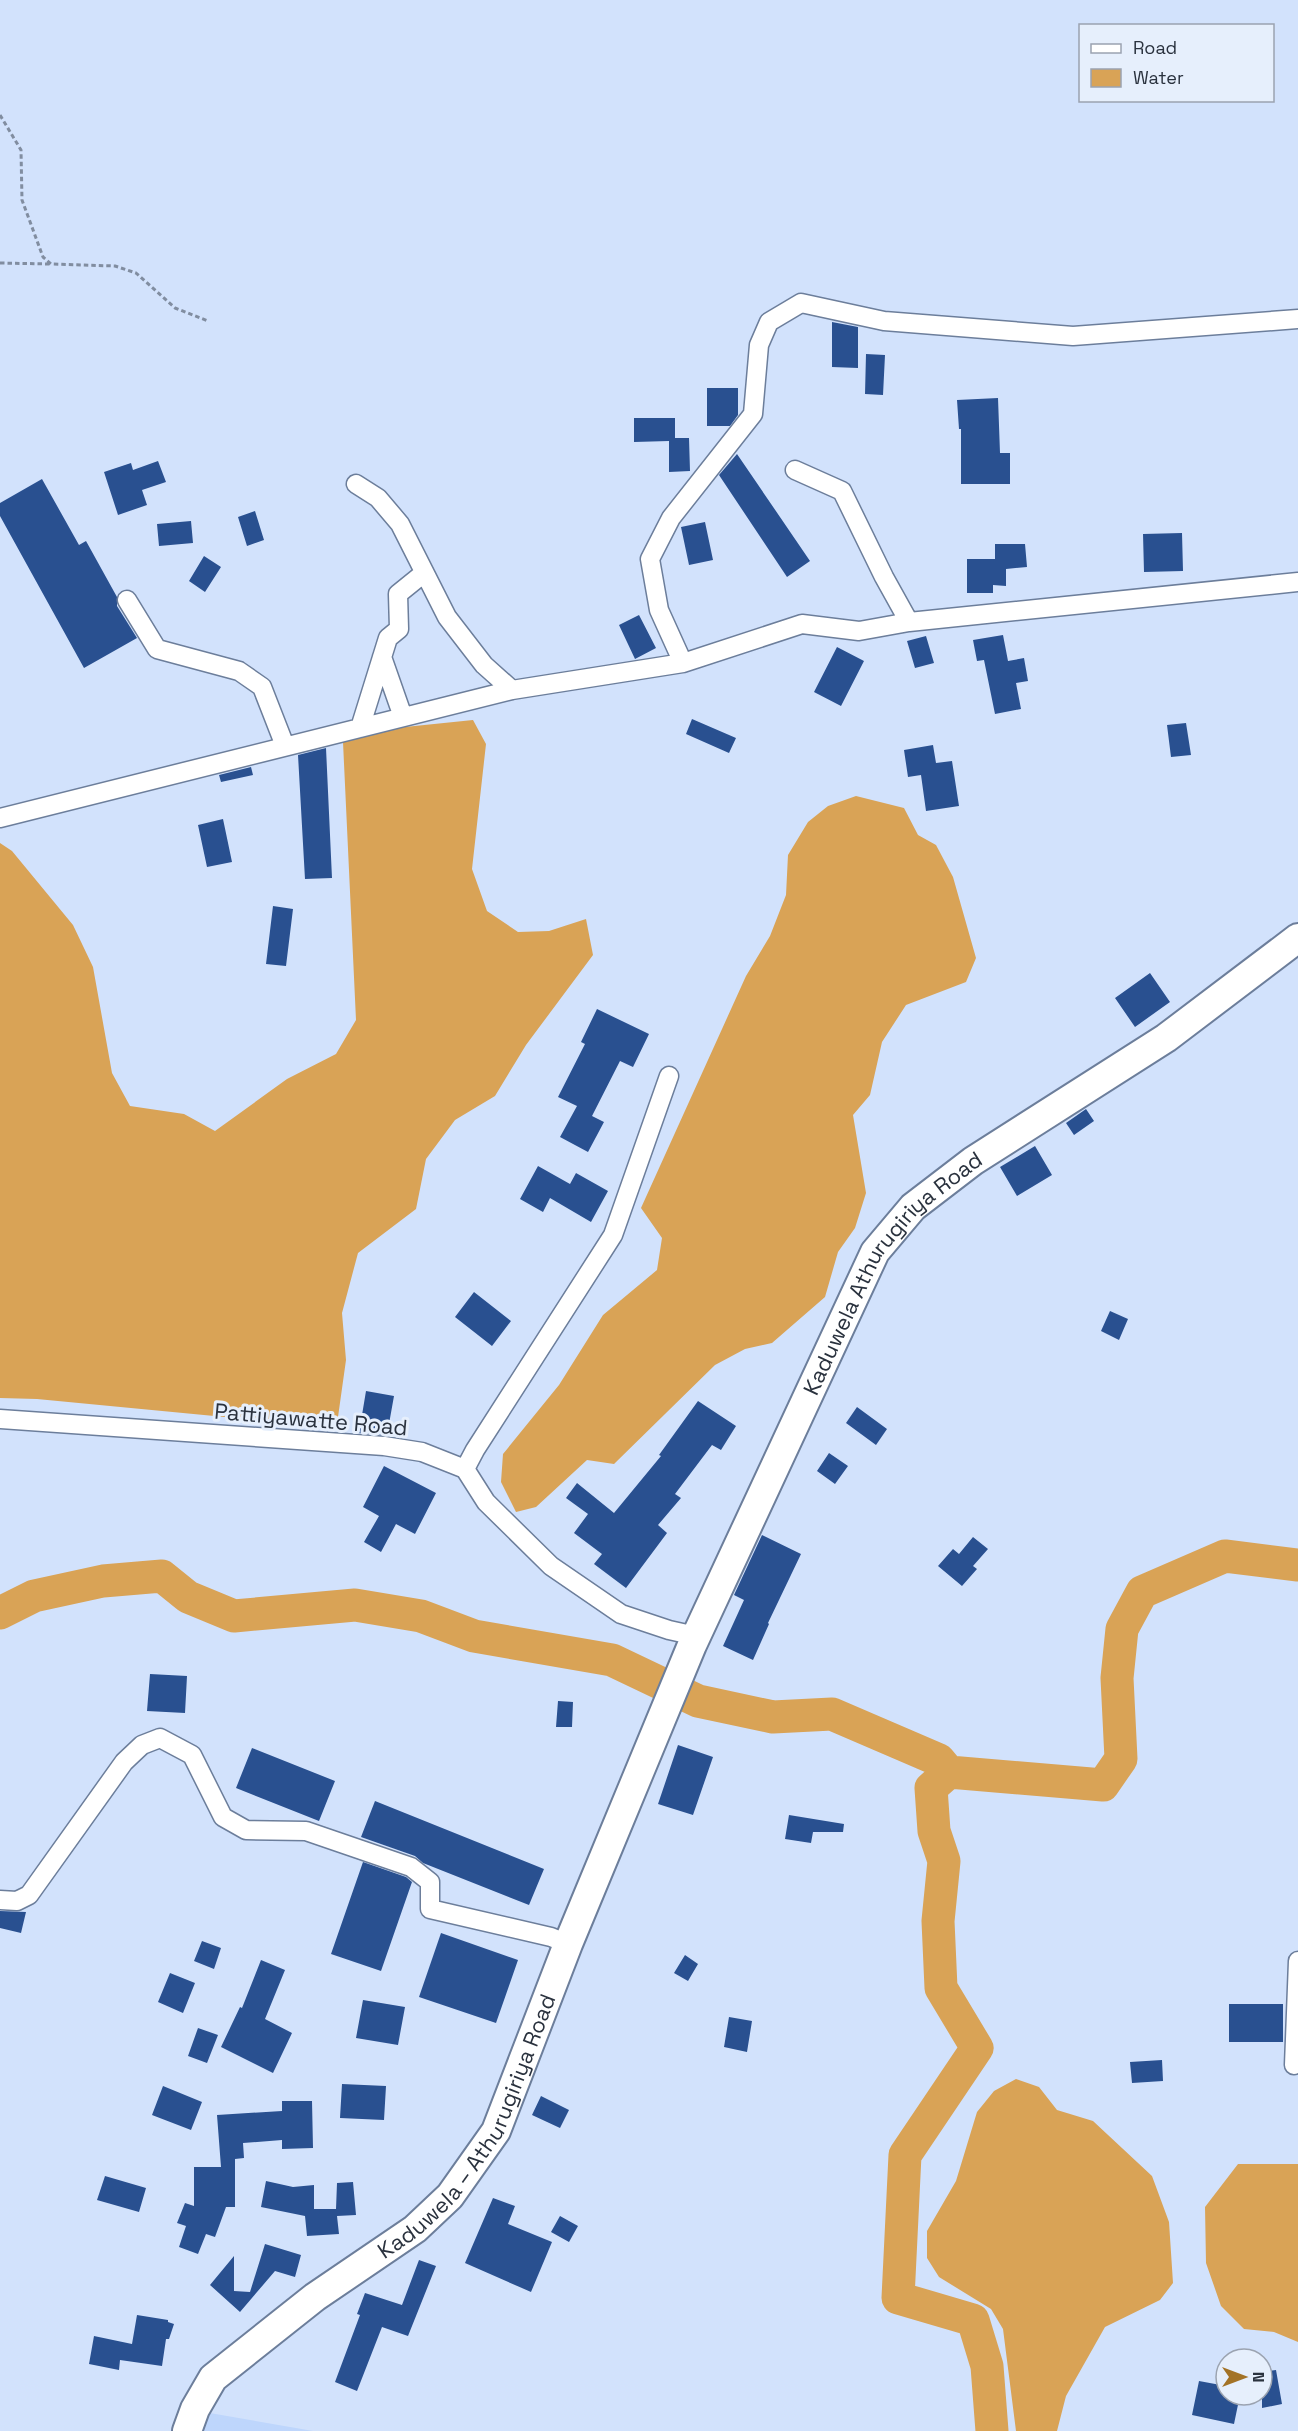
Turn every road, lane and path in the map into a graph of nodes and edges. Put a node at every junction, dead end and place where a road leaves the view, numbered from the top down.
1 (0, 115) edge
2 (0, 263) edge
3 (51, 264) junction
4 (1298, 319) edge
5 (208, 321) dead end
6 (795, 470) dead end
7 (356, 484) dead end
8 (424, 573) junction
9 (1298, 582) edge
10 (127, 600) dead end
11 (909, 622) junction
12 (382, 657) junction
13 (683, 663) junction
14 (512, 690) junction
15 (403, 717) junction
16 (360, 728) junction
17 (285, 746) junction
18 (0, 818) edge
19 (1298, 938) edge
20 (669, 1076) dead end
21 (0, 1419) edge
22 (465, 1469) junction
23 (694, 1641) junction
24 (652, 1747) joint
25 (0, 1900) edge
26 (568, 1944) junction
27 (1298, 1962) edge
28 (1294, 2065) dead end
29 (187, 2431) edge

1 - 3 path
2 - 3 path
3 - 5 path
4 - 13 street
6 - 11 street
7 - 8 street
8 - 12 street
8 - 14 street
9 - 11 street
10 - 17 street
11 - 13 street
12 - 15 street
12 - 16 street
13 - 14 street
14 - 15 street
15 - 16 street
16 - 17 street
17 - 18 street
19 - 23 main road, Kaduwela Athurugiriya Road
20 - 22 street
21 - 22 street, Pattiyawatte Road
22 - 23 street
23 - 24 main road, Kaduwela Athurugiriya Road
24 - 26 main road, Kaduwela – Athurugiriya Road
25 - 26 street
26 - 29 main road, Kaduwela – Athurugiriya Road
27 - 28 street

